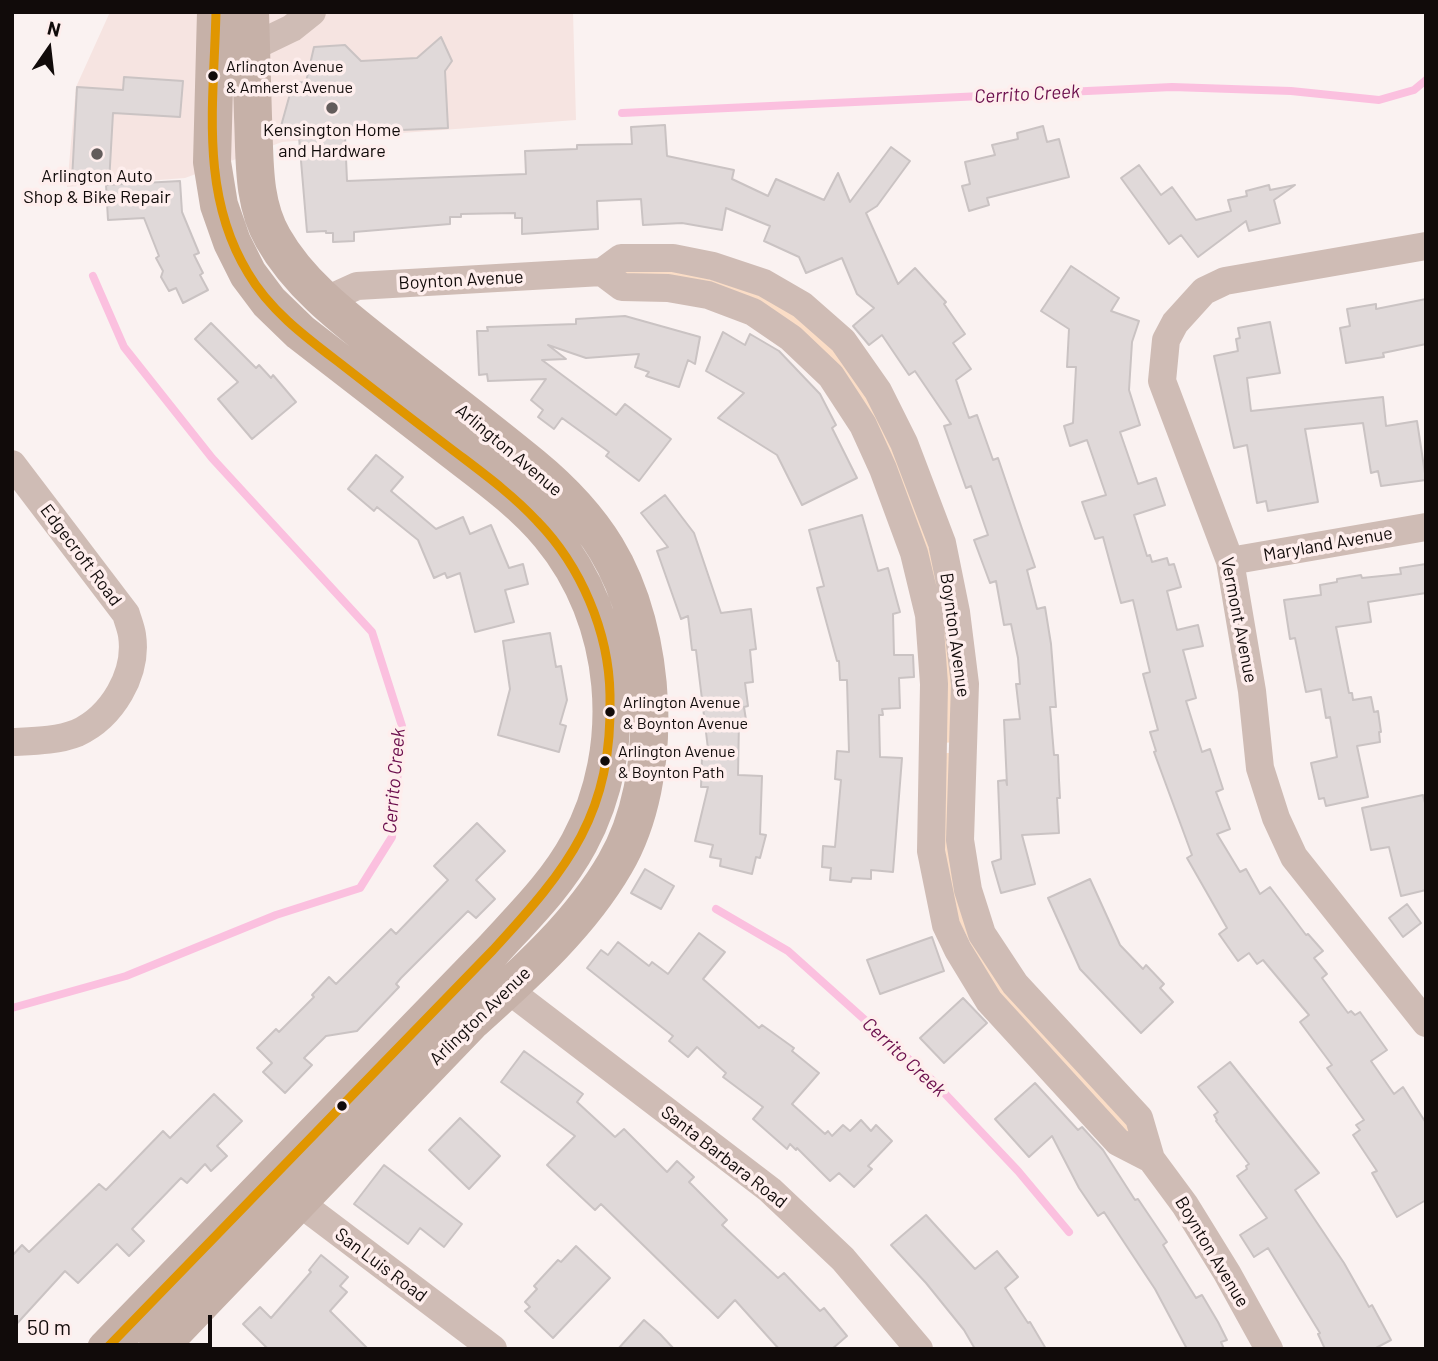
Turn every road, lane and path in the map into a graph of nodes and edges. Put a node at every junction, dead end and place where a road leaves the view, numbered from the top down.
1 (216, 12) edge
2 (312, 12) edge
3 (251, 30) edge
4 (215, 65) junction
5 (1426, 246) edge
6 (324, 301) junction
7 (12, 464) edge
8 (1426, 527) edge
9 (1230, 561) junction
10 (12, 741) edge
11 (507, 989) junction
12 (1426, 1023) edge
13 (285, 1192) junction
14 (106, 1349) edge
15 (157, 1349) edge
16 (493, 1349) edge
17 (919, 1349) edge
18 (1269, 1349) edge

1 - 4 main road, Arlington Avenue
2 - 3 street
3 - 4 street
3 - 6 main road, Arlington Avenue
4 - 13 main road, Arlington Avenue
5 - 9 street, Vermont Avenue
6 - 11 main road, Arlington Avenue
6 - 18 street, Boynton Avenue
7 - 10 street, Edgecroft Road
8 - 9 street, Maryland Avenue
9 - 12 street, Vermont Avenue
11 - 13 main road, Arlington Avenue
11 - 17 street, Santa Barbara Road
13 - 14 main road, Arlington Avenue
13 - 15 main road, Arlington Avenue
13 - 16 street, San Luis Road

